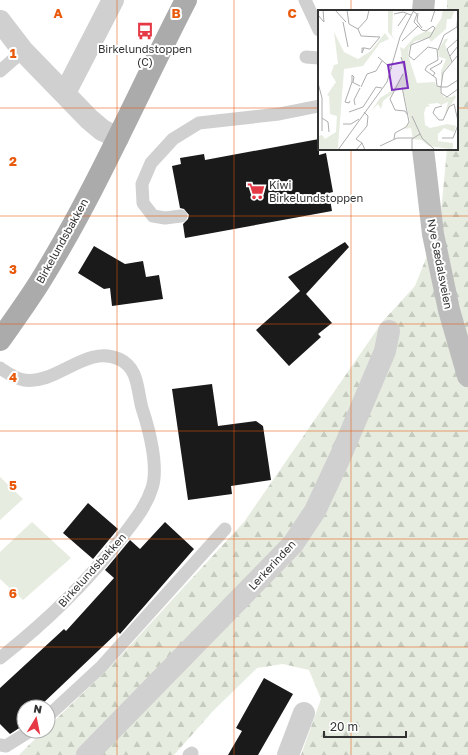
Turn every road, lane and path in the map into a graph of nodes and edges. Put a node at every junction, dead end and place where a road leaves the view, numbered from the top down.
1 (113, 0) edge
2 (186, 0) edge
3 (305, 0) edge
4 (0, 21) edge
5 (318, 28) edge
6 (23, 51) junction
7 (0, 71) edge
8 (65, 93) junction
9 (318, 106) edge
10 (118, 138) junction
11 (423, 150) edge
12 (181, 216) dead end
13 (389, 331) dead end
14 (0, 340) edge
15 (0, 368) edge
16 (468, 376) edge
17 (225, 529) dead end
18 (0, 658) edge
19 (56, 709) edge
20 (304, 713) dead end
21 (17, 739) edge
22 (0, 745) edge
23 (87, 755) edge
24 (288, 755) edge

1 - 8 street
2 - 10 main road, Birkelundsbakken
3 - 5 lane
4 - 6 street
6 - 7 lane
6 - 8 street
8 - 10 street
9 - 12 lane
10 - 14 main road, Birkelundsbakken
11 - 16 main road, Nye Sædalsveien
13 - 23 street, Lerkerinden
15 - 18 lane, Birkelundsbakken
17 - 19 lane
20 - 24 street
21 - 22 lane

